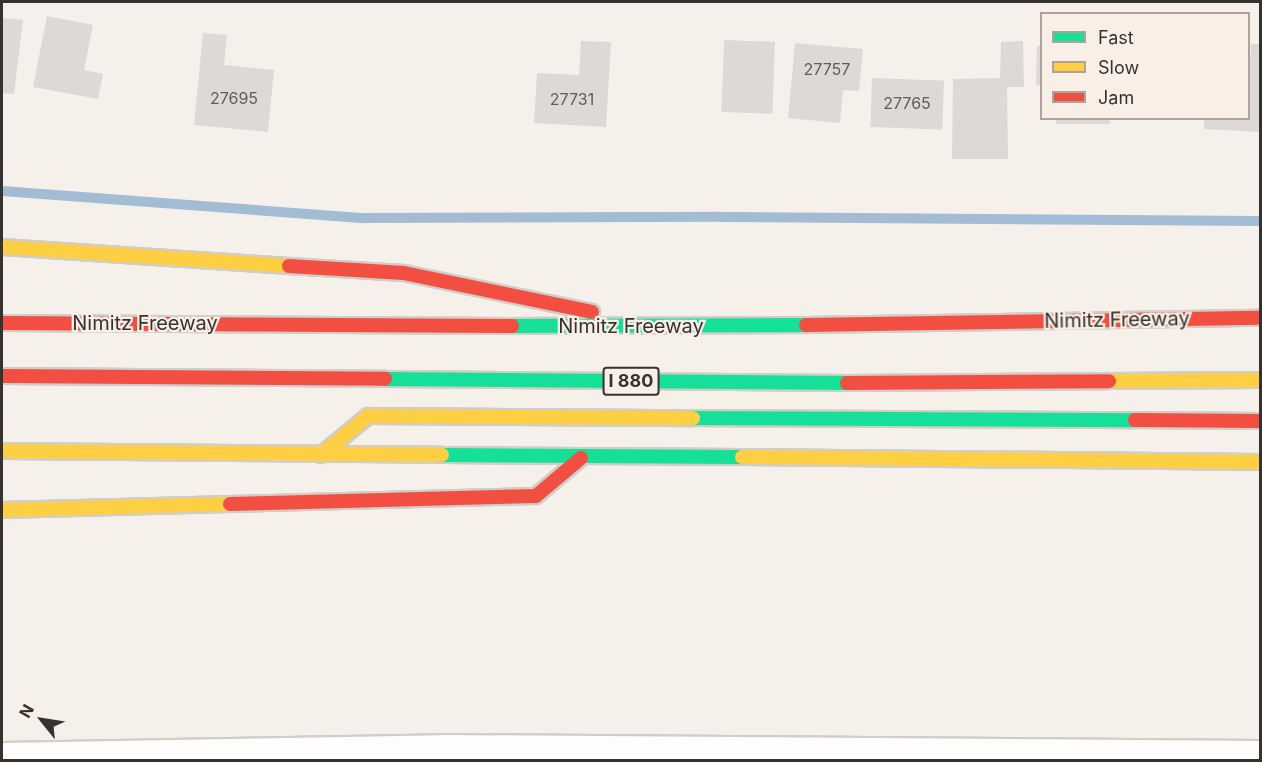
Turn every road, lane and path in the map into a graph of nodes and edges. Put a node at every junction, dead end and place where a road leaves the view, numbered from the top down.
1 (2, 248) edge
2 (1260, 318) edge
3 (2, 322) edge
4 (664, 327) junction
5 (2, 376) edge
6 (1260, 380) edge
7 (1260, 421) edge
8 (2, 452) edge
9 (321, 455) junction
10 (581, 458) junction
11 (1260, 462) edge
12 (2, 510) edge
13 (444, 756) edge
14 (1260, 757) edge
15 (2, 759) edge

1 - 4 highway
2 - 4 highway, Nimitz Freeway
3 - 4 highway, Nimitz Freeway
5 - 6 highway, I 880
7 - 9 highway, I 880
8 - 9 highway
9 - 10 highway
10 - 11 highway
10 - 12 highway
13 - 14 street
13 - 15 street

